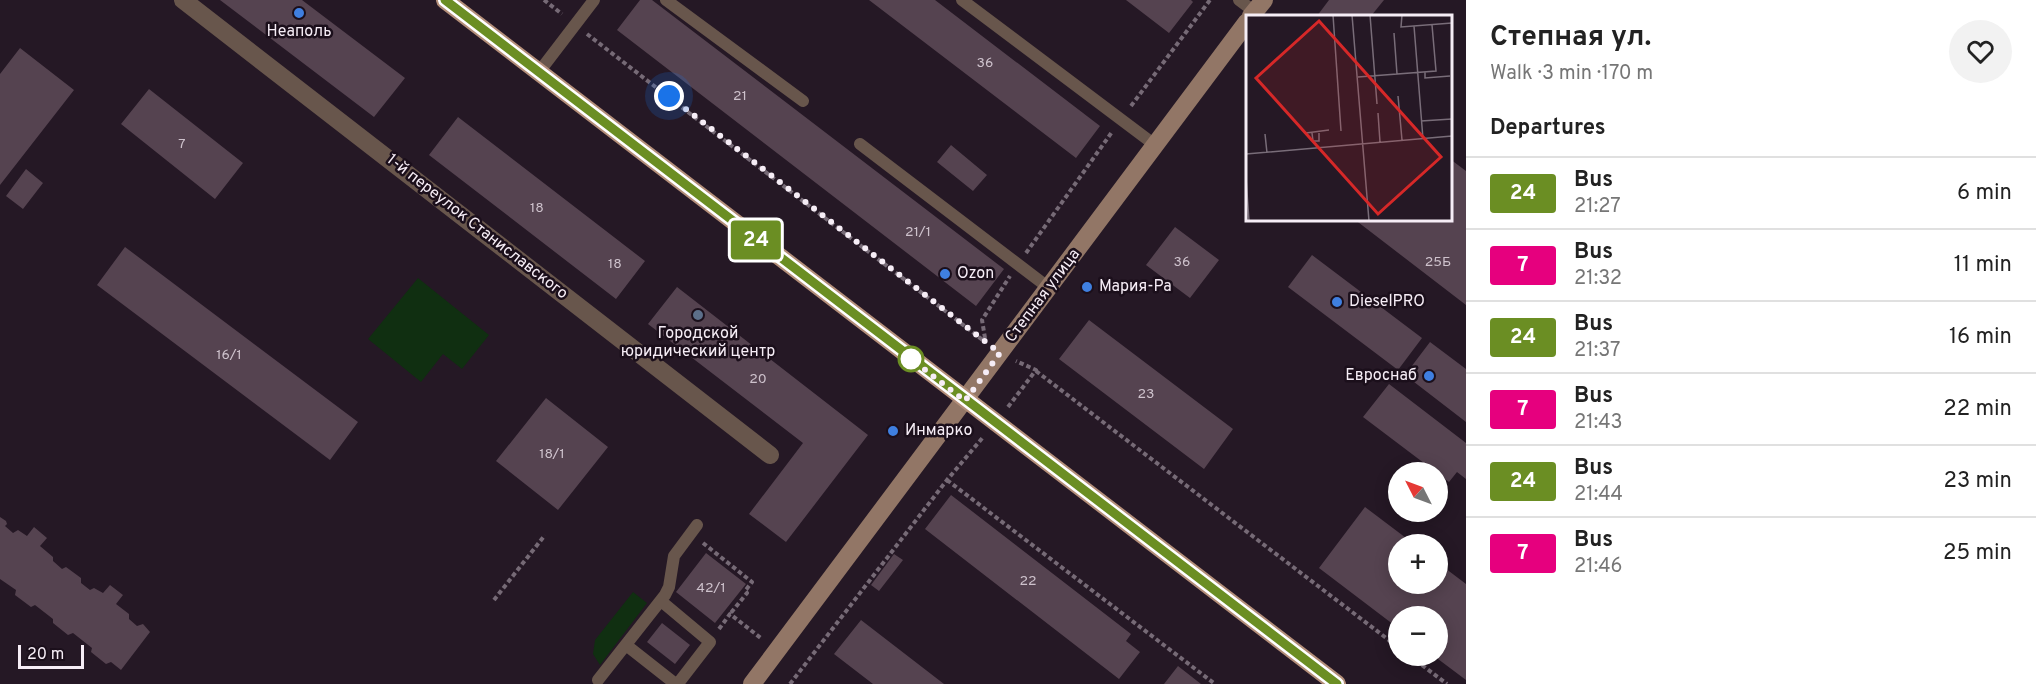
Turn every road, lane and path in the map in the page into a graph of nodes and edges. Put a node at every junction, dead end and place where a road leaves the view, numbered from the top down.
1 (183, 0) edge
2 (445, 0) edge
3 (544, 0) edge
4 (594, 0) edge
5 (666, 0) edge
6 (962, 0) edge
7 (1210, 0) edge
8 (1239, 0) edge
9 (1254, 13) edge
10 (575, 24) junction
11 (1246, 24) edge
12 (538, 72) junction
13 (803, 101) dead end
14 (1121, 120) junction
15 (860, 144) dead end
16 (1155, 145) junction
17 (1018, 264) junction
18 (1049, 288) junction
19 (1000, 353) junction
20 (1036, 370) junction
21 (965, 401) junction
22 (995, 423) junction
23 (770, 455) dead end
24 (947, 480) junction
25 (694, 530) joint
26 (545, 535) dead end
27 (494, 600) dead end
28 (661, 601) junction
29 (730, 614) junction
30 (759, 636) dead end
31 (1388, 639) edge
32 (710, 641) junction
33 (626, 645) junction
34 (1423, 666) edge
35 (598, 680) dead end
36 (752, 684) edge
37 (790, 684) edge
38 (1215, 684) edge
39 (1337, 684) edge
40 (1447, 684) edge

1 - 23 street, 1-й переулок Станиславского
2 - 12 main road
3 - 10 path
4 - 10 lane
5 - 13 lane
6 - 14 lane
7 - 14 path
8 - 9 lane
10 - 12 lane
10 - 17 path
11 - 16 street, Степная улица
12 - 21 main road
14 - 16 lane
14 - 17 path
15 - 17 lane
16 - 18 street, Степная улица
17 - 18 lane
18 - 19 street, Степная улица
19 - 20 path
19 - 21 street, Степная улица
20 - 22 path
20 - 31 path
21 - 22 main road
21 - 36 street, Степная улица
22 - 24 path
22 - 39 main road
24 - 37 path
24 - 38 path
25 - 28 lane
25 - 29 path
26 - 27 path
28 - 32 lane
28 - 33 lane
29 - 30 path
29 - 32 path
32 - 33 lane
33 - 35 lane
34 - 40 path

